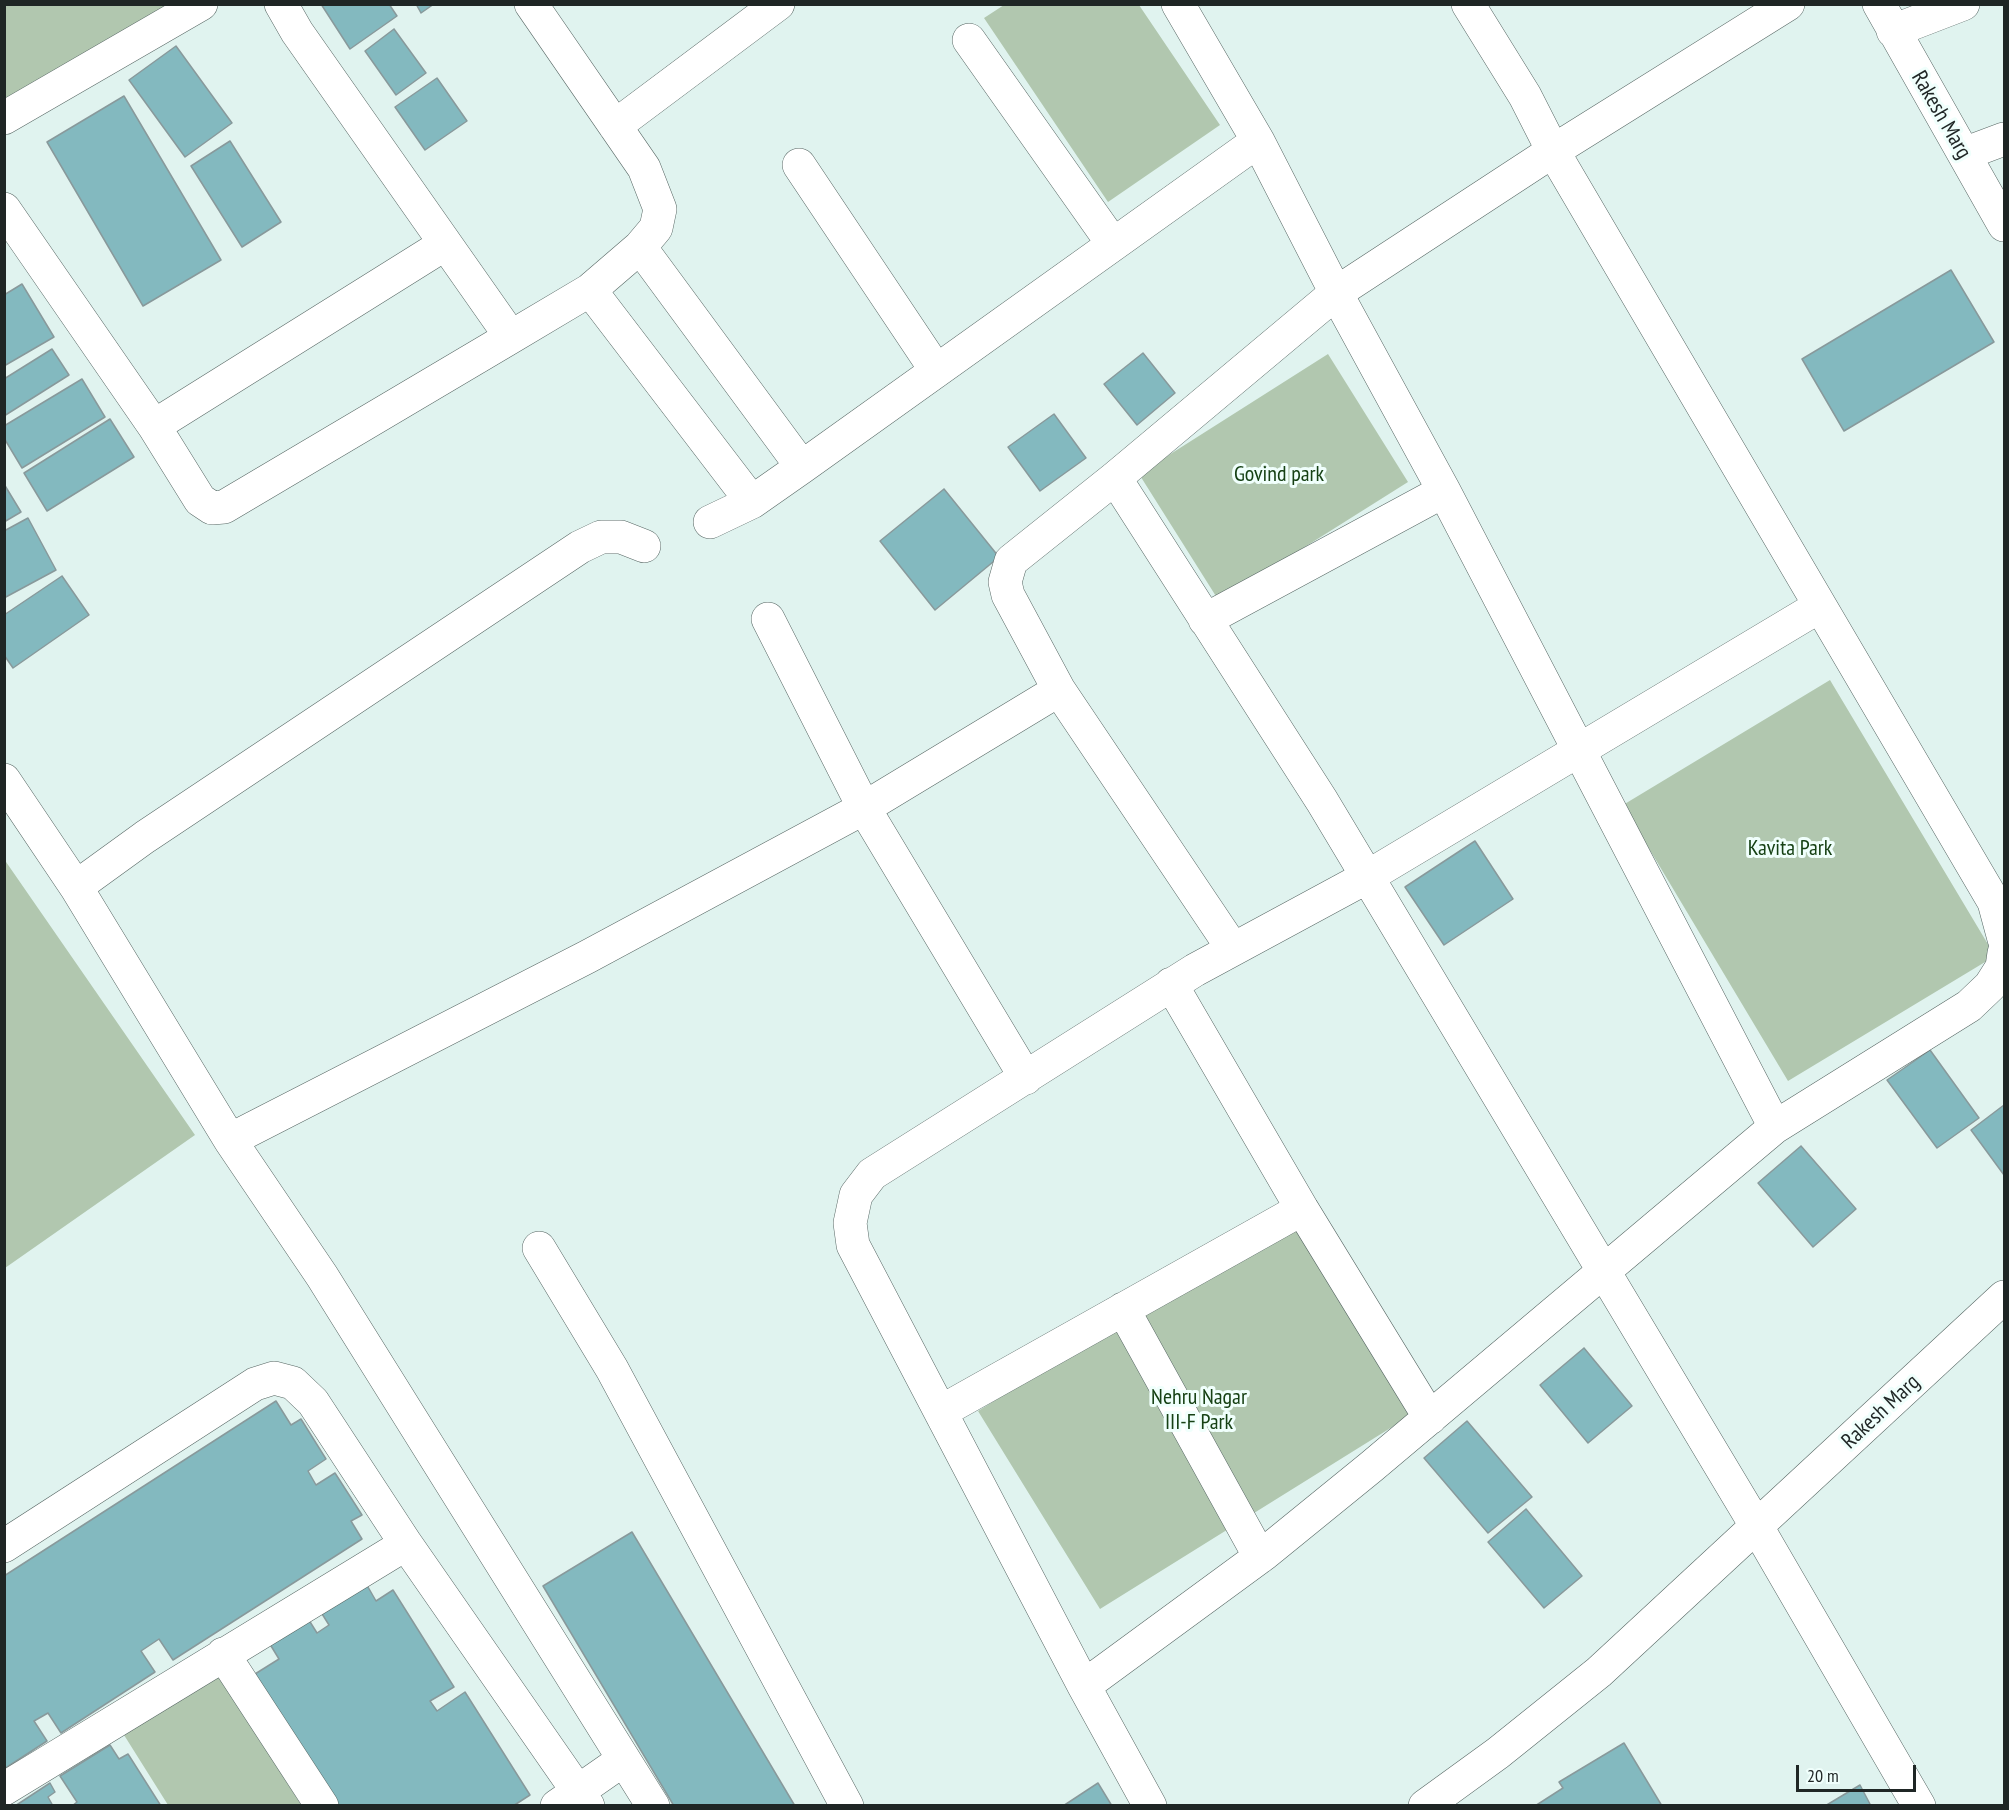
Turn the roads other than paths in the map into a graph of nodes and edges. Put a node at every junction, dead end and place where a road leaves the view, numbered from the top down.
1 (201, 4) edge
2 (281, 4) edge
3 (531, 4) edge
4 (1178, 4) edge
5 (1468, 4) edge
6 (1788, 4) edge
7 (1964, 4) edge
8 (770, 7) edge
9 (1886, 18) edge
10 (969, 40) dead end
11 (4, 118) edge
12 (615, 126) junction
13 (2004, 139) edge
14 (1258, 141) junction
15 (1553, 151) junction
16 (1964, 154) junction
17 (799, 165) dead end
18 (4, 209) edge
19 (2004, 225) edge
20 (445, 244) junction
21 (1113, 244) junction
22 (640, 247) junction
23 (590, 290) junction
24 (1336, 293) junction
25 (511, 337) junction
26 (936, 370) junction
27 (154, 426) junction
28 (802, 467) junction
29 (1115, 478) junction
30 (1444, 491) junction
31 (752, 502) junction
32 (710, 522) dead end
33 (644, 546) dead end
34 (1820, 606) junction
35 (768, 619) dead end
36 (1205, 620) junction
37 (1059, 690) junction
38 (1579, 750) junction
39 (4, 780) edge
40 (864, 808) junction
41 (1367, 877) junction
42 (76, 887) junction
43 (2004, 939) edge
44 (1233, 949) junction
45 (2004, 953) edge
46 (1171, 984) junction
47 (1026, 1078) junction
48 (1775, 1127) junction
49 (230, 1140) junction
50 (1302, 1209) junction
51 (538, 1248) dead end
52 (1605, 1273) junction
53 (2004, 1297) edge
54 (1123, 1309) junction
55 (942, 1411) junction
56 (1430, 1418) junction
57 (1757, 1527) junction
58 (406, 1544) junction
59 (4, 1546) edge
60 (1260, 1557) junction
61 (223, 1654) junction
62 (1084, 1686) junction
63 (623, 1760) junction
64 (4, 1789) edge
65 (575, 1801) edge
66 (322, 1806) edge
67 (653, 1806) edge
68 (847, 1806) edge
69 (1150, 1806) edge
70 (1425, 1806) edge
71 (1919, 1806) edge

1 - 11 street
2 - 20 street
3 - 12 street
4 - 14 street
5 - 15 street
6 - 15 street
7 - 9 street
8 - 12 street
9 - 16 street, Rakesh Marg
10 - 21 street
12 - 22 street
13 - 16 street
14 - 21 street
14 - 24 street
15 - 24 street
15 - 34 street
16 - 19 street, Rakesh Marg
17 - 26 street
18 - 27 street
20 - 25 street
20 - 27 street
21 - 26 street
22 - 23 street
22 - 28 street
23 - 25 street
23 - 31 street
24 - 29 street
24 - 30 street
25 - 27 street
26 - 28 street
28 - 31 street
29 - 36 street
29 - 37 street
30 - 36 street
30 - 38 street
31 - 32 street
33 - 42 street
34 - 38 street
34 - 43 street
35 - 40 street
36 - 41 street
37 - 40 street
37 - 44 street
38 - 41 street
38 - 48 street
39 - 42 street
40 - 47 street
40 - 49 street
41 - 44 street
41 - 52 street
42 - 49 street
44 - 46 street
45 - 48 street
46 - 47 street
46 - 50 street
47 - 55 street
48 - 52 street
49 - 63 street
50 - 54 street
50 - 56 street
51 - 68 street
52 - 56 street
52 - 57 street
53 - 57 street, Rakesh Marg
54 - 55 street
54 - 60 street
55 - 62 street
56 - 60 street
57 - 70 street, Rakesh Marg
57 - 71 street
58 - 59 street
58 - 61 street
58 - 65 street
60 - 62 street
61 - 64 street
61 - 66 street
62 - 69 street
63 - 65 street
63 - 67 street

